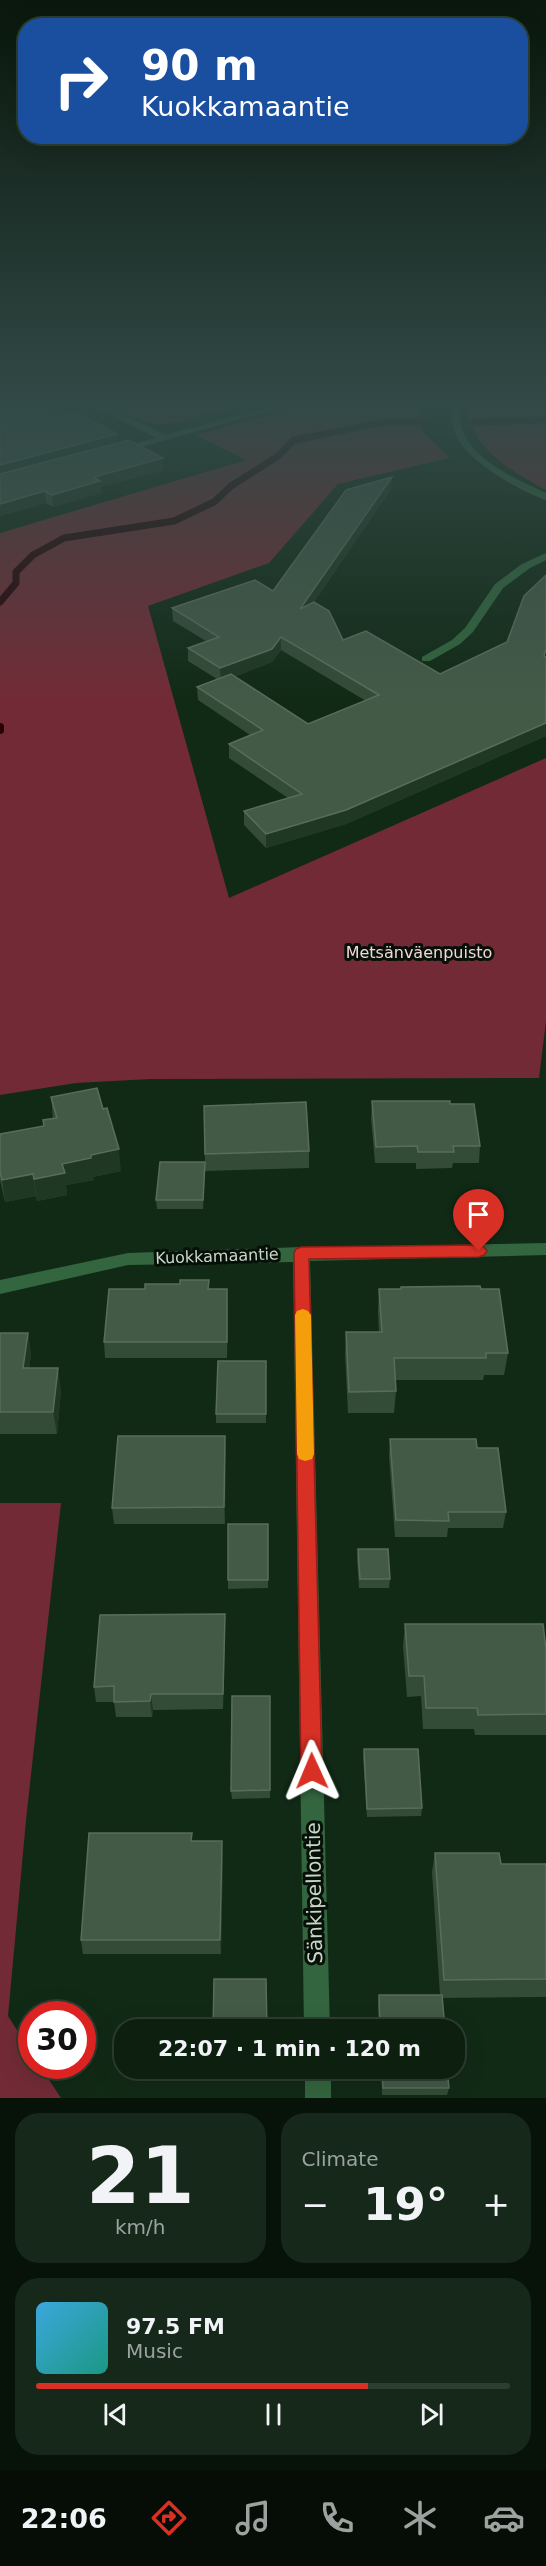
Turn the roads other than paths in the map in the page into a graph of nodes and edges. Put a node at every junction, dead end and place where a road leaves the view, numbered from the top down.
1 (546, 556) edge
2 (426, 659) dead end
3 (546, 1249) edge
4 (301, 1253) junction
5 (0, 1287) edge
6 (317, 2019) edge
7 (318, 2079) edge
8 (318, 2098) edge

1 - 2 street
3 - 4 street, Kuokkamaantie
4 - 5 street, Kuokkamaantie
4 - 6 street, Sänkipellontie
7 - 8 street

